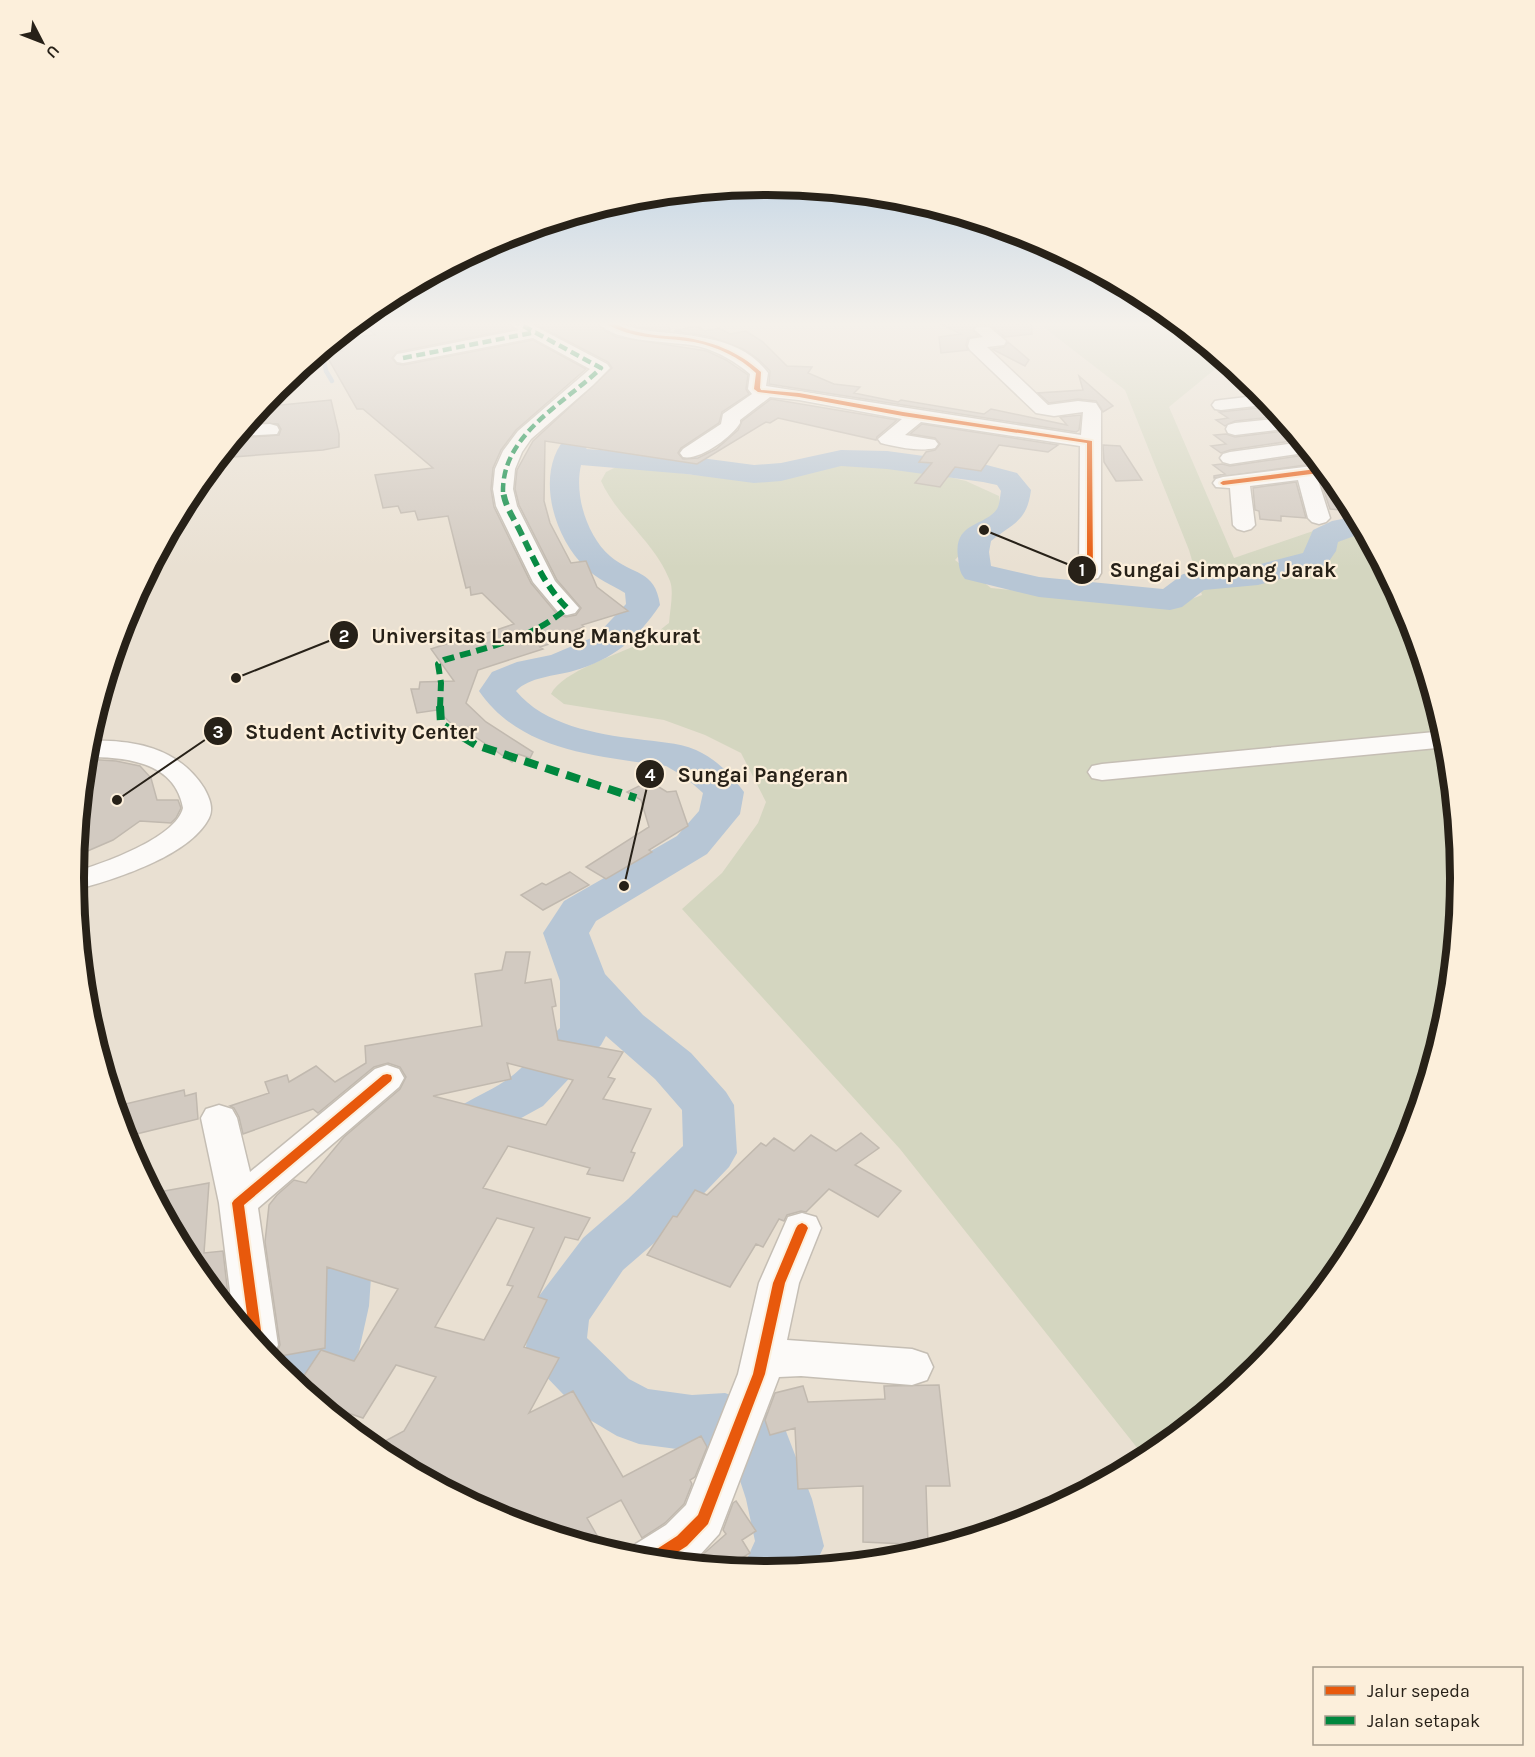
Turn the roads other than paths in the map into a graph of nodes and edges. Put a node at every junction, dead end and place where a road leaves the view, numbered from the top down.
1 (561, 404) edge
2 (749, 404) edge
3 (853, 404) edge
4 (1038, 404) edge
5 (1233, 404) edge
6 (1221, 405) dead end
7 (918, 416) junction
8 (1277, 424) edge
9 (1235, 429) dead end
10 (270, 430) dead end
11 (252, 431) edge
12 (1090, 442) junction
13 (928, 444) dead end
14 (1298, 448) edge
15 (690, 453) dead end
16 (1230, 458) dead end
17 (1316, 471) edge
18 (1319, 518) dead end
19 (1244, 525) dead end
20 (1090, 573) dead end
21 (567, 608) dead end
22 (1437, 740) edge
23 (96, 749) edge
24 (1102, 772) dead end
25 (84, 878) edge
26 (387, 1078) dead end
27 (219, 1118) dead end
28 (238, 1203) junction
29 (802, 1228) dead end
30 (254, 1329) edge
31 (760, 1367) junction
32 (912, 1367) dead end
33 (663, 1554) edge

1 - 21 street
2 - 15 street
3 - 7 street
4 - 12 street
5 - 6 street
7 - 12 street
7 - 13 street
8 - 9 street
10 - 11 street
12 - 20 street
14 - 16 street
17 - 18 street
17 - 19 street
22 - 24 street
23 - 25 street
26 - 28 street
27 - 28 street
28 - 30 street
29 - 31 street
31 - 32 street
31 - 33 street

